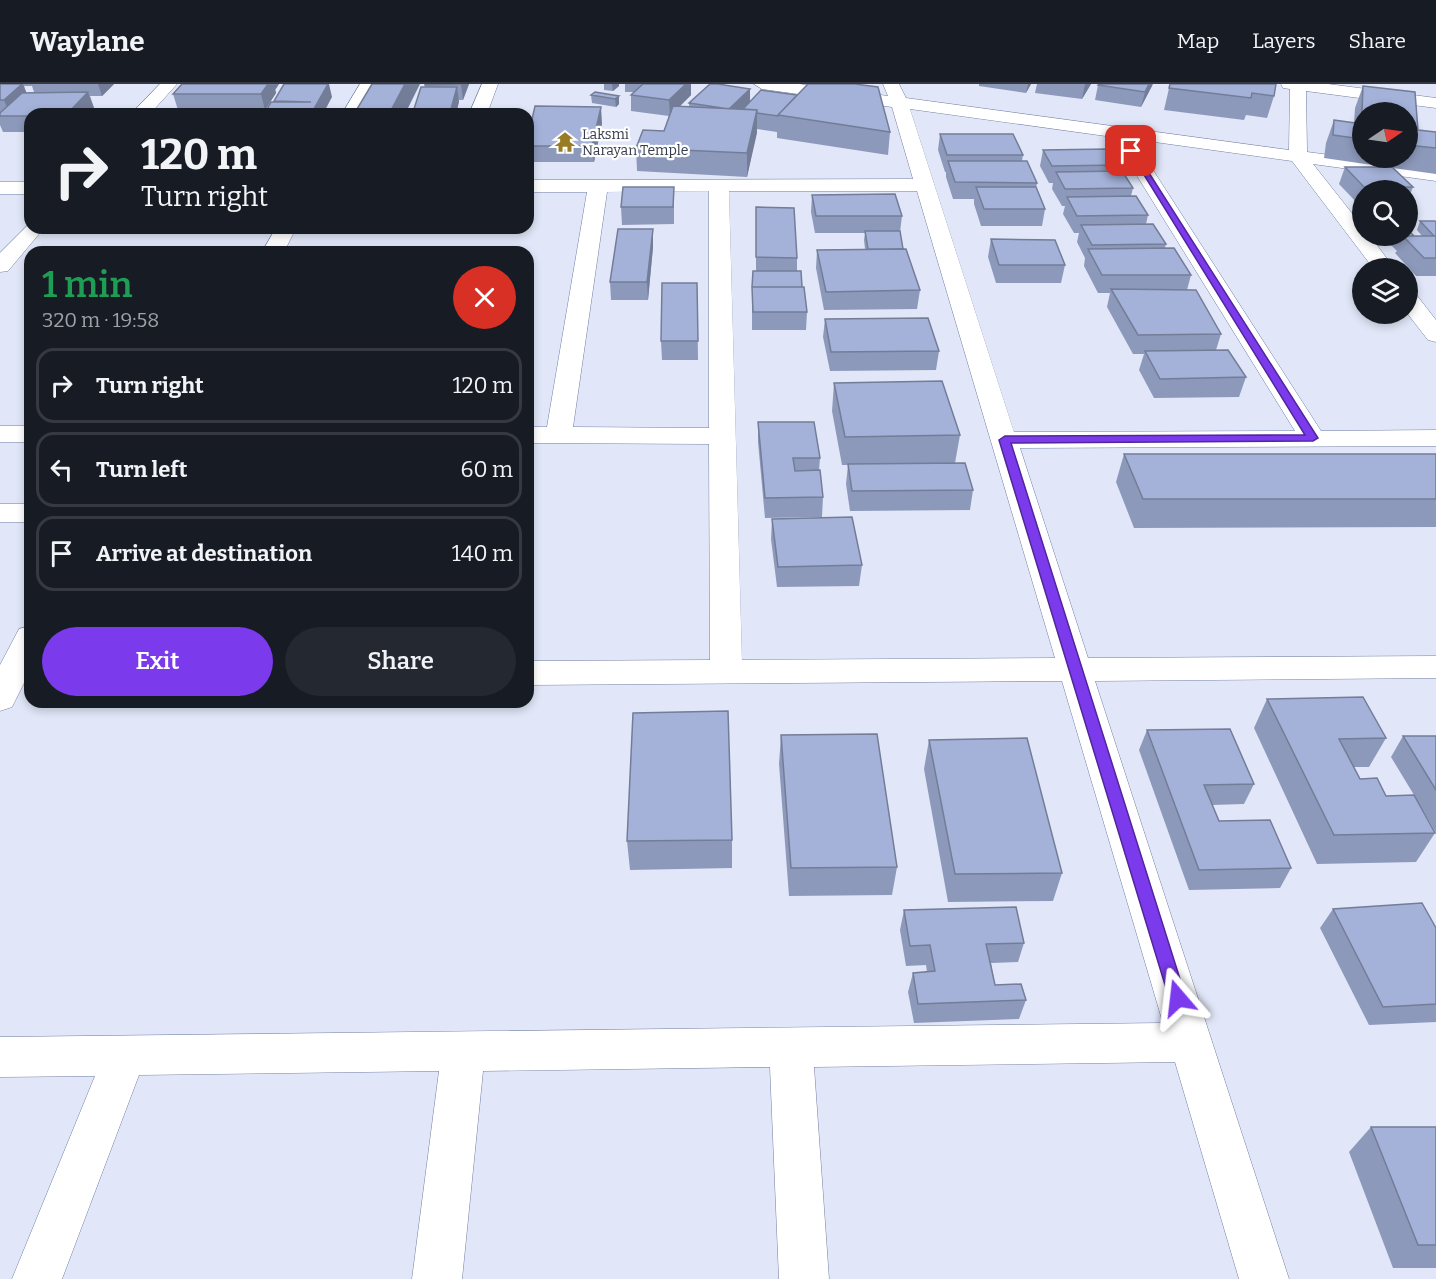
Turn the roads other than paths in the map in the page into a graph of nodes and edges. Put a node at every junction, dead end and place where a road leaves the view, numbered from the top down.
1 (169, 84) edge
2 (368, 84) edge
3 (490, 84) edge
4 (762, 84) edge
5 (1294, 85) edge
6 (895, 93) edge
7 (1436, 103) edge
8 (146, 108) edge
9 (354, 108) edge
10 (480, 108) edge
11 (1119, 132) junction
12 (1298, 157) junction
13 (1436, 176) edge
14 (925, 185) junction
15 (534, 186) edge
16 (598, 186) junction
17 (719, 186) junction
18 (0, 188) edge
19 (24, 188) edge
20 (29, 234) edge
21 (1376, 258) edge
22 (0, 266) edge
23 (1418, 312) edge
24 (1436, 335) edge
25 (0, 434) edge
26 (24, 434) edge
27 (534, 435) edge
28 (559, 435) junction
29 (723, 436) junction
30 (1313, 438) junction
31 (1436, 438) edge
32 (1005, 440) junction
33 (0, 513) edge
34 (24, 513) edge
35 (24, 651) edge
36 (1436, 667) edge
37 (1077, 670) junction
38 (726, 672) junction
39 (534, 673) edge
40 (11, 680) edge
41 (1191, 1042) junction
42 (791, 1047) junction
43 (463, 1051) junction
44 (125, 1055) junction
45 (0, 1057) edge
46 (37, 1279) edge
47 (437, 1279) edge
48 (804, 1279) edge
49 (1264, 1279) edge

1 - 8 street
2 - 9 street
3 - 10 street
4 - 6 street
5 - 7 street
5 - 12 street
6 - 11 street
6 - 14 street
11 - 12 street
11 - 30 street
12 - 13 street
12 - 21 street
14 - 17 street
14 - 32 street
15 - 16 street
16 - 17 street
16 - 28 street
17 - 29 street
18 - 19 street
20 - 22 street
23 - 24 street
25 - 26 street
27 - 28 street
28 - 29 street
29 - 38 street
30 - 31 street
30 - 32 street
32 - 37 street
33 - 34 street
35 - 40 street
36 - 37 street
37 - 38 street
37 - 41 street
38 - 39 street
41 - 42 street
41 - 49 street
42 - 43 street
42 - 48 street
43 - 44 street
43 - 47 street
44 - 45 street
44 - 46 street

